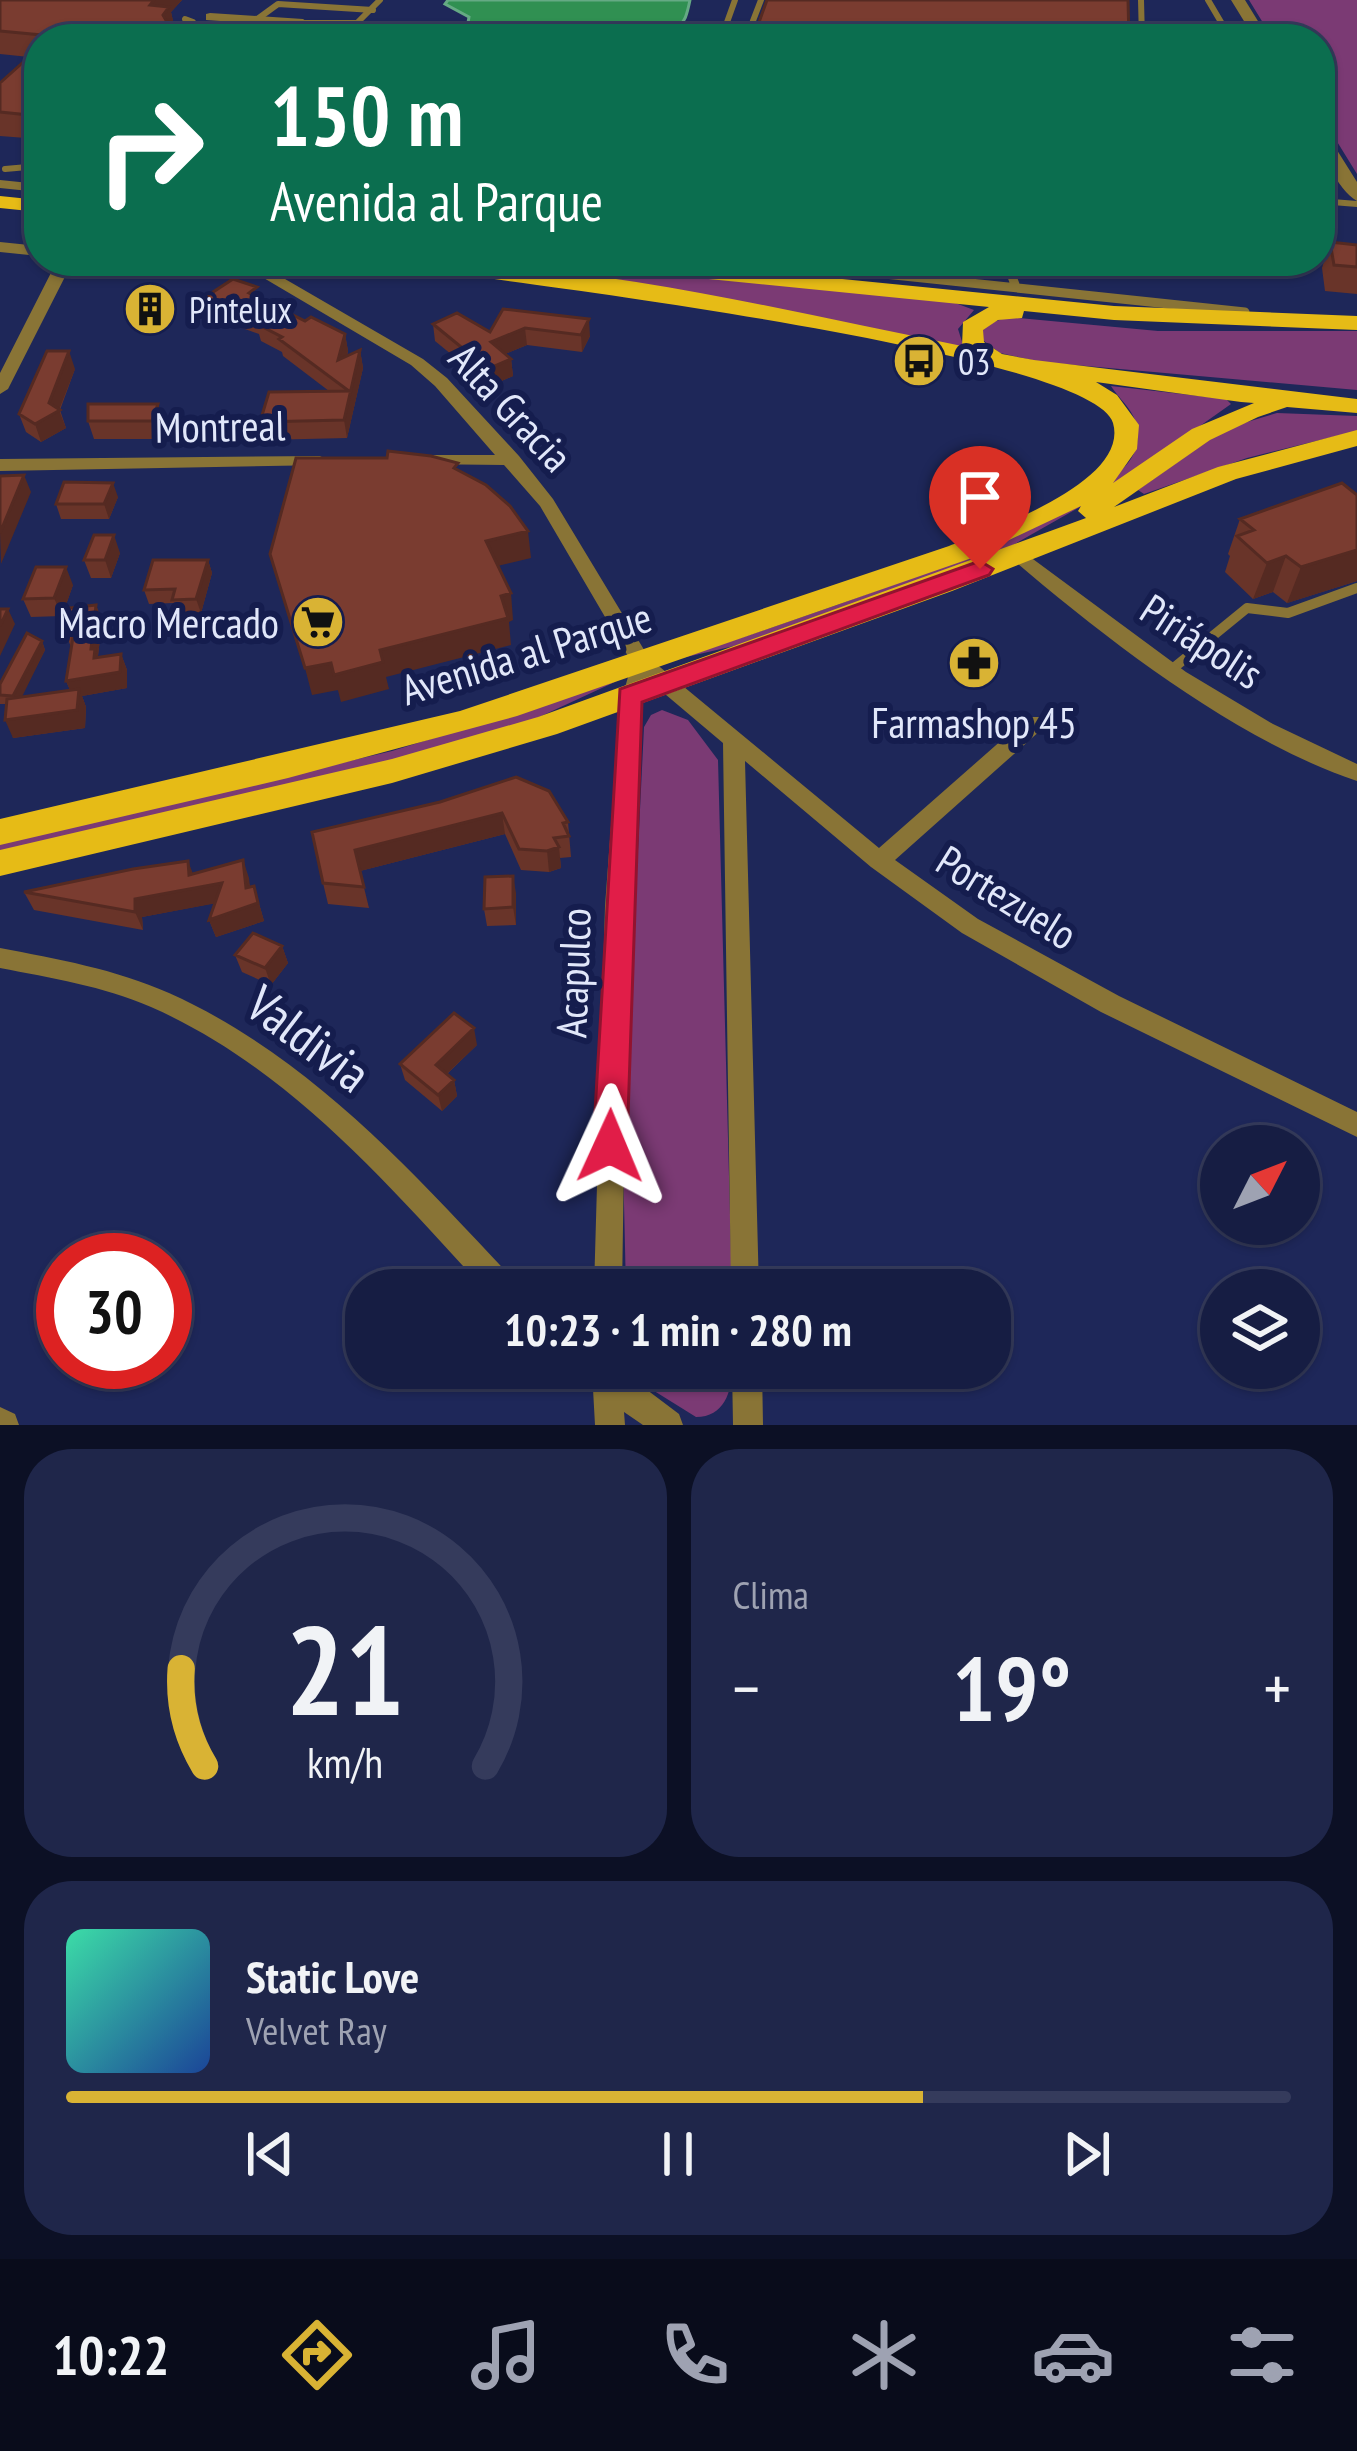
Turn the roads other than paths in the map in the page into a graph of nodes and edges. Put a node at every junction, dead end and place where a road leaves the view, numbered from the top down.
1 (380, 0) edge
2 (373, 10) junction
3 (210, 17) dead end
4 (185, 19) dead end
5 (256, 20) junction
6 (303, 23) joint
7 (191, 24) edge
8 (1335, 161) edge
9 (1357, 200) edge
10 (57, 276) edge
11 (269, 276) edge
12 (524, 276) edge
13 (747, 276) edge
14 (912, 276) edge
15 (996, 276) edge
16 (1011, 276) edge
17 (992, 284) junction
18 (1016, 286) junction
19 (1234, 319) junction
20 (1302, 320) junction
21 (1357, 323) edge
22 (996, 360) junction
23 (1034, 367) junction
24 (1077, 373) junction
25 (0, 389) edge
26 (1354, 399) edge
27 (1299, 401) junction
28 (1357, 438) edge
29 (352, 460) edge
30 (398, 460) edge
31 (513, 460) junction
32 (0, 465) edge
33 (1018, 554) junction
34 (1357, 588) edge
35 (1172, 670) junction
36 (655, 673) junction
37 (629, 696) junction
38 (1035, 723) dead end
39 (734, 743) junction
40 (1357, 773) edge
41 (0, 832) edge
42 (879, 861) junction
43 (0, 862) edge
44 (0, 958) edge
45 (1357, 1125) edge
46 (484, 1269) edge
47 (608, 1269) edge
48 (745, 1269) edge
49 (604, 1389) edge
50 (622, 1389) edge
51 (747, 1389) edge
52 (610, 1425) edge
53 (668, 1425) edge
54 (748, 1425) edge

1 - 2 lane
2 - 5 lane
2 - 6 lane
3 - 5 street
4 - 7 lane
5 - 6 street
8 - 9 street
10 - 25 street
11 - 31 street, Alta Gracia
12 - 22 main road
13 - 19 main road
14 - 17 lane
15 - 17 lane
16 - 18 lane
17 - 18 lane
18 - 20 lane
19 - 20 main road
19 - 22 main road
20 - 21 main road
22 - 23 main road
23 - 24 main road
23 - 36 main road, Avenida al Parque
24 - 26 main road
24 - 27 main road
26 - 27 main road
27 - 33 main road
28 - 33 main road
29 - 32 street, Montreal
30 - 31 street
31 - 36 street, Alta Gracia
33 - 35 street, Piriápolis
33 - 36 main road, Avenida al Parque
34 - 35 lane
35 - 40 street, Piriápolis
36 - 37 main road, Avenida al Parque
36 - 39 street, Portezuelo
36 - 41 main road, Avenida al Parque
37 - 43 main road, Avenida al Parque
37 - 47 street, Acapulco
38 - 42 street
39 - 42 street, Portezuelo
39 - 48 street
42 - 45 street, Portezuelo
44 - 46 street, Valdivia
49 - 52 street
50 - 53 street
51 - 54 street

